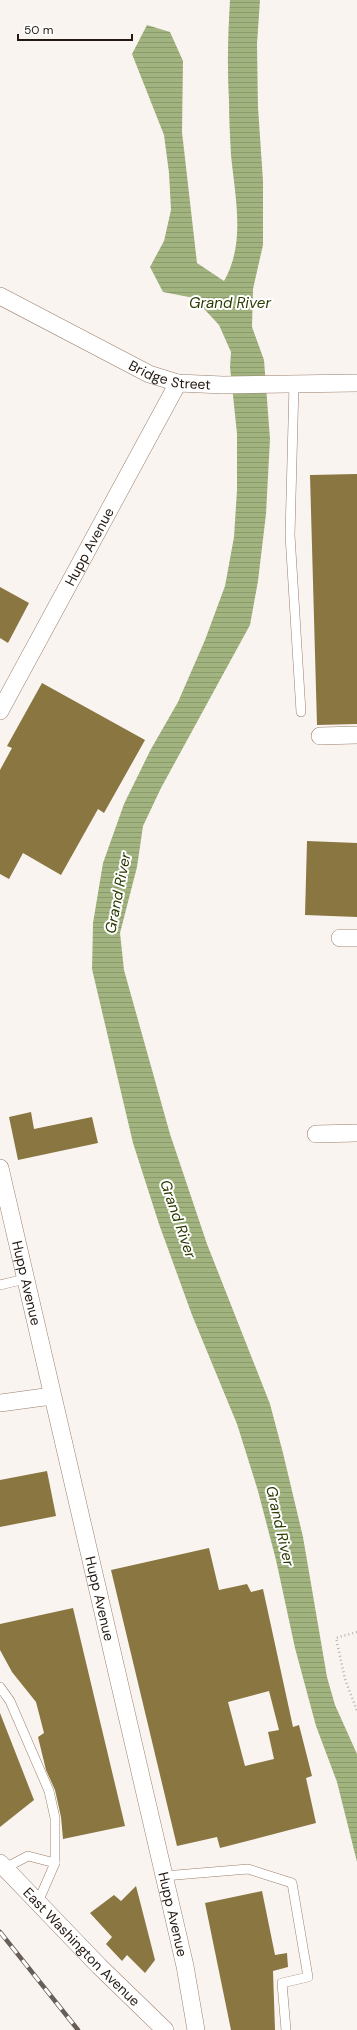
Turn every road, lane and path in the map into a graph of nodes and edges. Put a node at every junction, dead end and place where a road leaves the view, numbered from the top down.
1 (0, 296) edge
2 (178, 383) junction
3 (357, 383) edge
4 (288, 384) junction
5 (0, 711) edge
6 (300, 712) dead end
7 (357, 735) edge
8 (320, 736) dead end
9 (357, 1133) edge
10 (316, 1134) dead end
11 (0, 1168) edge
12 (25, 1279) junction
13 (0, 1284) edge
14 (52, 1396) junction
15 (0, 1403) edge
16 (357, 1632) edge
17 (0, 1687) edge
18 (357, 1711) edge
19 (55, 1863) junction
20 (3, 1866) edge
21 (164, 1876) junction
22 (38, 1902) junction
23 (165, 2030) edge
24 (196, 2030) edge
25 (286, 2030) edge

1 - 2 street, Bridge Street
2 - 4 street, Bridge Street
2 - 5 street, Hupp Avenue
3 - 4 street, Bridge Street
4 - 6 lane
7 - 8 street
9 - 10 street
11 - 12 street, Hupp Avenue
12 - 13 lane
12 - 14 street, Hupp Avenue
14 - 15 street
14 - 21 street, Hupp Avenue
16 - 18 path
17 - 19 lane
19 - 20 lane
19 - 22 lane
20 - 22 street, East Washington Avenue
21 - 24 street, Hupp Avenue
21 - 25 lane
22 - 23 street, East Washington Avenue

